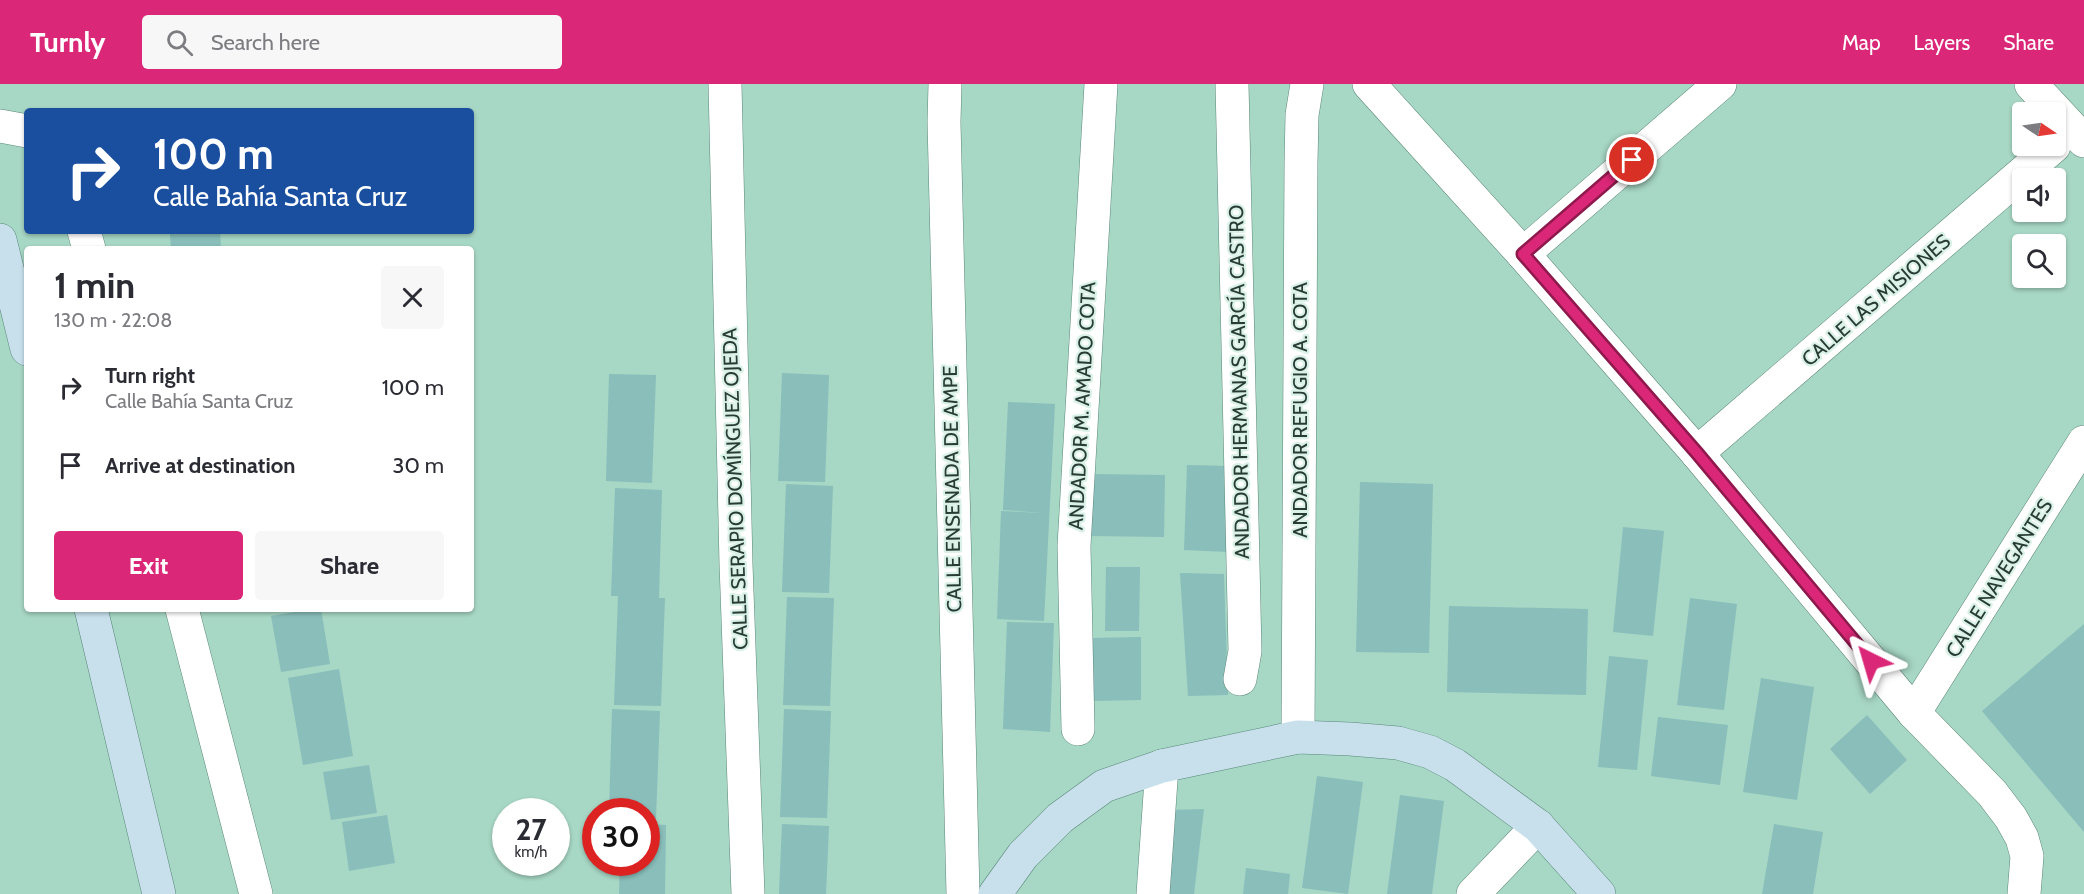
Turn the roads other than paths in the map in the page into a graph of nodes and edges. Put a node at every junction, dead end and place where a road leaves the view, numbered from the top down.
1 (725, 84) edge
2 (945, 84) edge
3 (1101, 84) edge
4 (1232, 84) edge
5 (1307, 84) edge
6 (1369, 84) edge
7 (1720, 84) edge
8 (2031, 84) edge
9 (2042, 102) edge
10 (0, 126) edge
11 (24, 130) edge
12 (2047, 156) edge
13 (0, 240) edge
14 (1523, 254) junction
15 (24, 337) edge
16 (2084, 442) edge
17 (1697, 453) junction
18 (92, 612) edge
19 (183, 612) edge
20 (1240, 679) dead end
21 (1914, 713) junction
22 (1078, 729) dead end
23 (1298, 737) junction
24 (1162, 766) junction
25 (1538, 826) junction
26 (159, 894) edge
27 (256, 894) edge
28 (748, 894) edge
29 (963, 894) edge
30 (995, 894) edge
31 (1153, 894) edge
32 (1473, 894) edge
33 (1599, 894) edge
34 (2024, 894) edge

1 - 28 street, CALLE SERAPIO DOMÍNGUEZ OJEDA
2 - 29 street, CALLE ENSENADA DE AMPE
3 - 22 street, ANDADOR M. AMADO COTA
4 - 20 street, ANDADOR HERMANAS GARCÍA CASTRO
5 - 23 street, ANDADOR REFUGIO A. COTA
6 - 14 street
7 - 14 street
8 - 9 street
10 - 11 street
12 - 17 street, CALLE LAS MISIONES
13 - 15 street
14 - 17 street
16 - 21 street, CALLE NAVEGANTES
17 - 21 street
18 - 26 street
19 - 27 street
21 - 34 street
23 - 24 street
23 - 25 street
24 - 30 street
24 - 31 street
25 - 32 street
25 - 33 street

